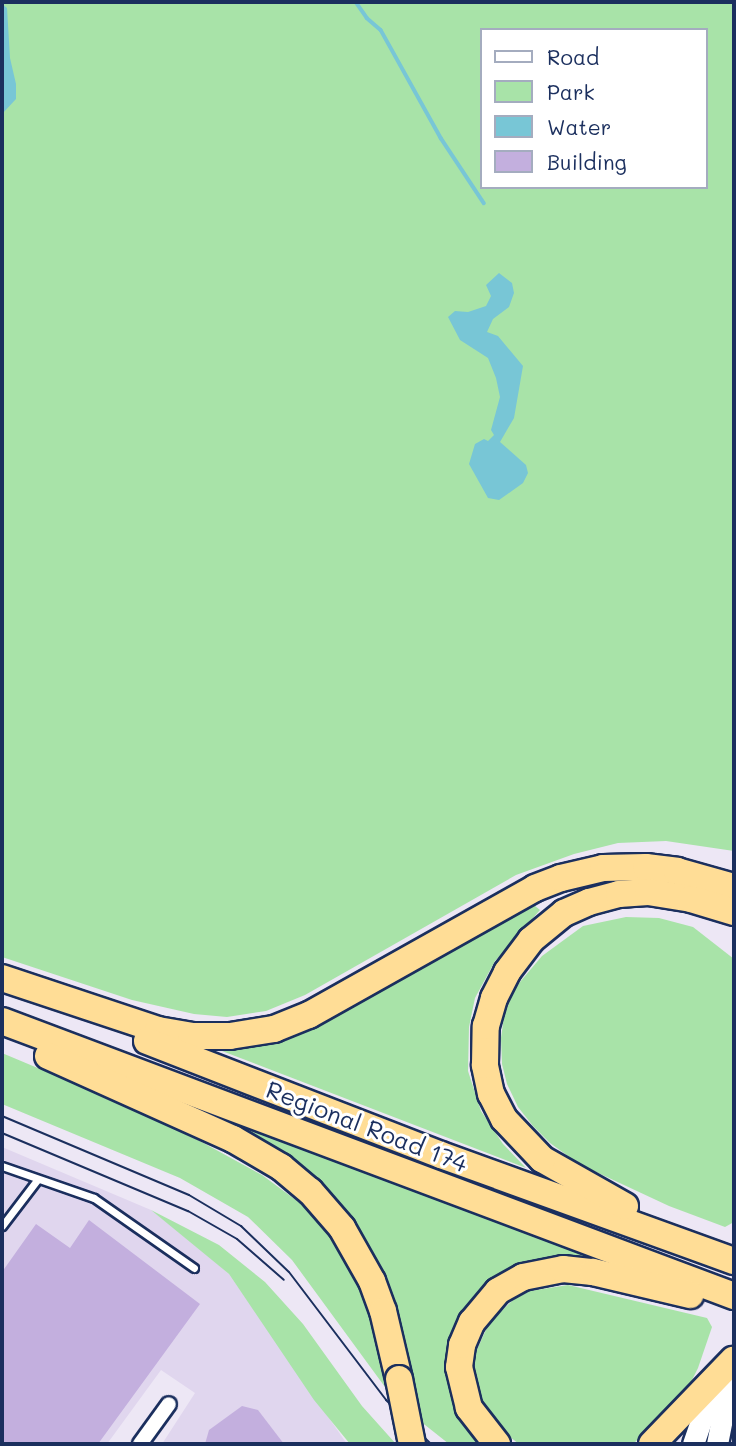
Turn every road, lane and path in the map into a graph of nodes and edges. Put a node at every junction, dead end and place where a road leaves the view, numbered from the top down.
1 (734, 887) edge
2 (722, 909) edge
3 (734, 921) edge
4 (2, 977) edge
5 (2, 986) edge
6 (2, 1021) edge
7 (2, 1036) edge
8 (2, 1166) edge
9 (37, 1180) junction
10 (2, 1226) edge
11 (689, 1244) junction
12 (734, 1261) edge
13 (194, 1268) dead end
14 (734, 1296) edge
15 (734, 1309) edge
16 (734, 1358) edge
17 (169, 1404) dead end
18 (142, 1444) edge
19 (412, 1444) edge
20 (497, 1444) edge
21 (652, 1444) edge
22 (693, 1444) edge
23 (717, 1444) edge

1 - 4 highway
2 - 3 highway
2 - 11 highway
5 - 11 highway, Regional Road 174
6 - 14 highway, Regional Road 174
7 - 19 highway, bridge
8 - 9 lane
9 - 10 lane
9 - 13 lane
11 - 12 highway, Regional Road 174
15 - 20 highway
16 - 21 highway
16 - 22 main road
16 - 23 main road
17 - 18 street

